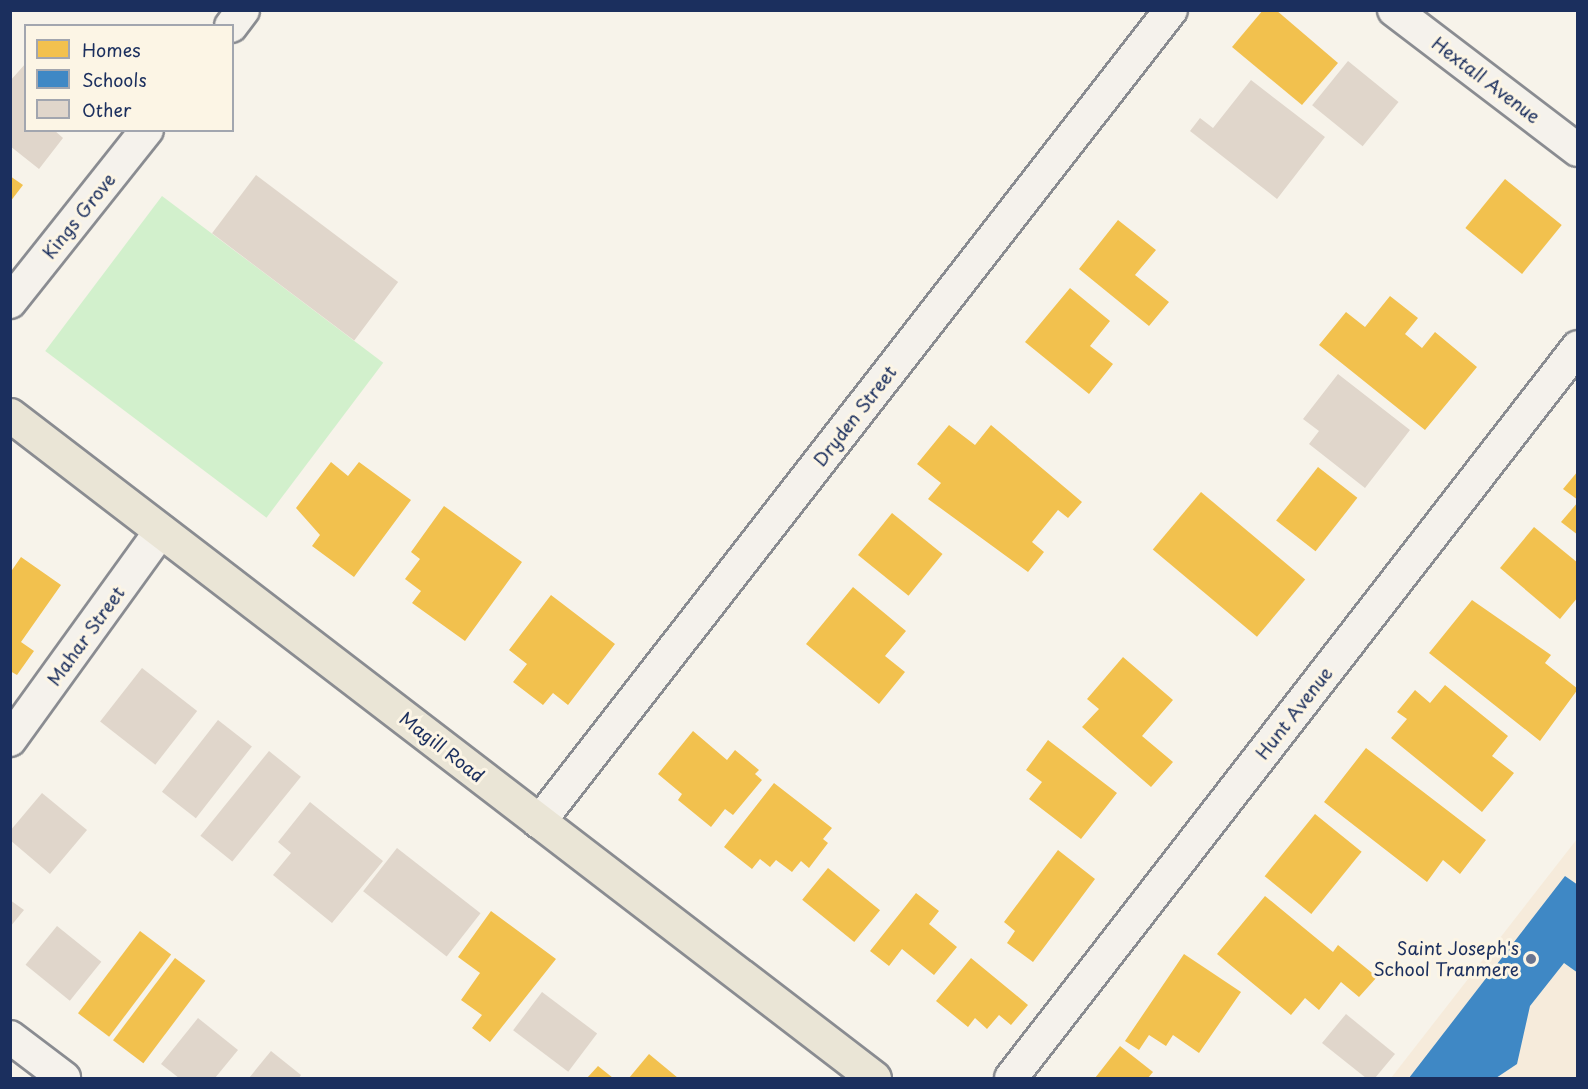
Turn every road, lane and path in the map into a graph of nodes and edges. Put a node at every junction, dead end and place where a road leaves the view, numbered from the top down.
1 (243, 10) edge
2 (1171, 10) edge
3 (1394, 10) edge
4 (232, 24) edge
5 (145, 132) edge
6 (1578, 150) edge
7 (10, 302) edge
8 (1578, 347) edge
9 (10, 415) edge
10 (161, 531) junction
11 (10, 740) edge
12 (539, 822) junction
13 (10, 1037) edge
14 (64, 1078) edge
15 (874, 1078) edge
16 (1011, 1078) edge

1 - 4 street
2 - 12 street, Dryden Street
3 - 6 street, Hextall Avenue
5 - 7 street, Kings Grove
8 - 16 street, Hunt Avenue
9 - 10 main road, Magill Road
10 - 11 street, Mahar Street
10 - 12 main road, Magill Road
12 - 15 main road, Magill Road
13 - 14 street

